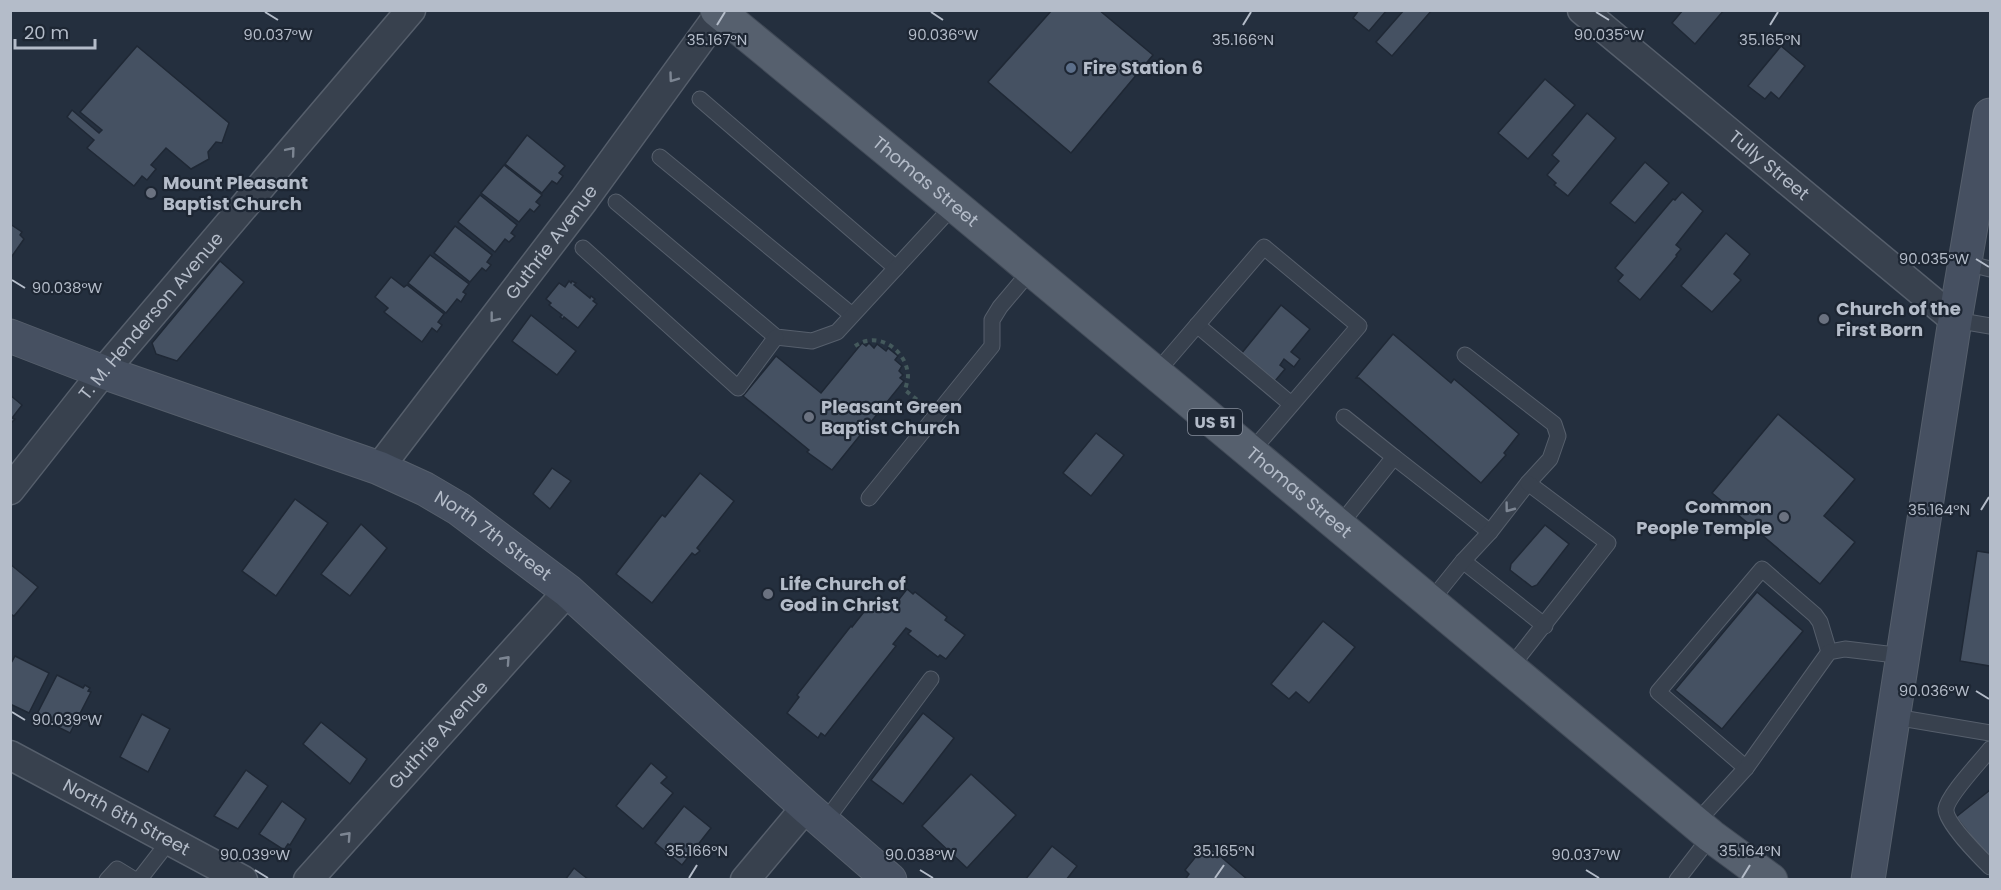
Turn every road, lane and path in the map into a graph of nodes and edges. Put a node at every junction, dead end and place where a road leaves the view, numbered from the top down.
1 (411, 10) edge
2 (1582, 10) edge
3 (718, 12) edge
4 (700, 99) dead end
5 (1990, 114) edge
6 (660, 158) dead end
7 (616, 202) dead end
8 (954, 205) junction
9 (583, 248) dead end
10 (1978, 266) edge
11 (896, 268) junction
12 (1032, 270) junction
13 (852, 315) junction
14 (1955, 320) junction
15 (1197, 325) junction
16 (1990, 326) edge
17 (837, 332) junction
18 (10, 336) edge
19 (776, 337) junction
20 (1465, 355) dead end
21 (103, 372) junction
22 (1156, 373) junction
23 (1291, 404) junction
24 (936, 415) junction
25 (1344, 417) dead end
26 (1251, 452) junction
27 (1394, 457) junction
28 (379, 468) junction
29 (1528, 483) junction
30 (10, 490) edge
31 (869, 498) dead end
32 (1339, 526) junction
33 (1490, 532) junction
34 (1463, 561) junction
35 (568, 591) junction
36 (1430, 602) junction
37 (1545, 626) junction
38 (1829, 652) junction
39 (1904, 656) junction
40 (1510, 668) junction
41 (931, 679) dead end
42 (1895, 717) junction
43 (1990, 733) edge
44 (1990, 749) edge
45 (10, 755) edge
46 (1746, 768) junction
47 (815, 815) junction
48 (1704, 830) junction
49 (170, 840) junction
50 (1990, 867) edge
51 (107, 879) edge
52 (137, 879) edge
53 (243, 879) edge
54 (308, 879) edge
55 (745, 879) edge
56 (890, 879) edge
57 (1677, 879) edge
58 (1771, 879) edge
59 (1868, 879) edge

21 -> 1 street, T. M. Henderson Avenue
2 - 14 street, Tully Street
3 - 8 main road, Thomas Street / US 51
3 -> 28 street, Guthrie Avenue
4 - 11 lane
5 - 10 street
6 - 13 lane
7 - 19 lane
8 - 11 lane
8 - 12 main road, Thomas Street / US 51
9 - 19 lane
10 - 14 street
11 - 13 lane
12 - 22 main road, Thomas Street / US 51
12 - 24 lane
13 - 17 lane
14 - 16 lane
14 - 39 street
15 - 22 lane
15 - 23 lane
15 - 23 lane
17 - 19 lane
17 - 24 path
18 - 21 street, North 7th Street
20 - 29 lane
21 - 28 street, North 7th Street
21 - 30 street, T. M. Henderson Avenue
22 - 26 main road, Thomas Street / US 51
23 - 26 lane
24 - 31 lane
25 - 27 lane
26 - 32 main road, Thomas Street / US 51
27 - 32 lane
27 - 33 lane
28 - 35 street, North 7th Street
29 -> 33 lane
29 - 37 lane
32 - 36 main road, Thomas Street / US 51
33 - 34 lane
34 - 36 lane
34 - 37 lane
35 - 47 street, North 7th Street
54 -> 35 street, Guthrie Avenue
36 - 40 main road, Thomas Street / US 51
37 - 40 lane
38 - 39 lane
38 - 46 lane
38 - 46 lane
39 - 42 street
40 - 48 main road, Thomas Street / US 51
41 - 47 lane
42 - 43 lane
42 - 59 street
44 - 50 lane
45 - 49 street, North 6th Street
46 - 48 lane
47 - 55 street
47 - 56 street, North 7th Street
48 - 57 lane
48 - 58 main road, Thomas Street / US 51
49 - 52 lane
49 - 53 street, North 6th Street
51 - 52 lane

